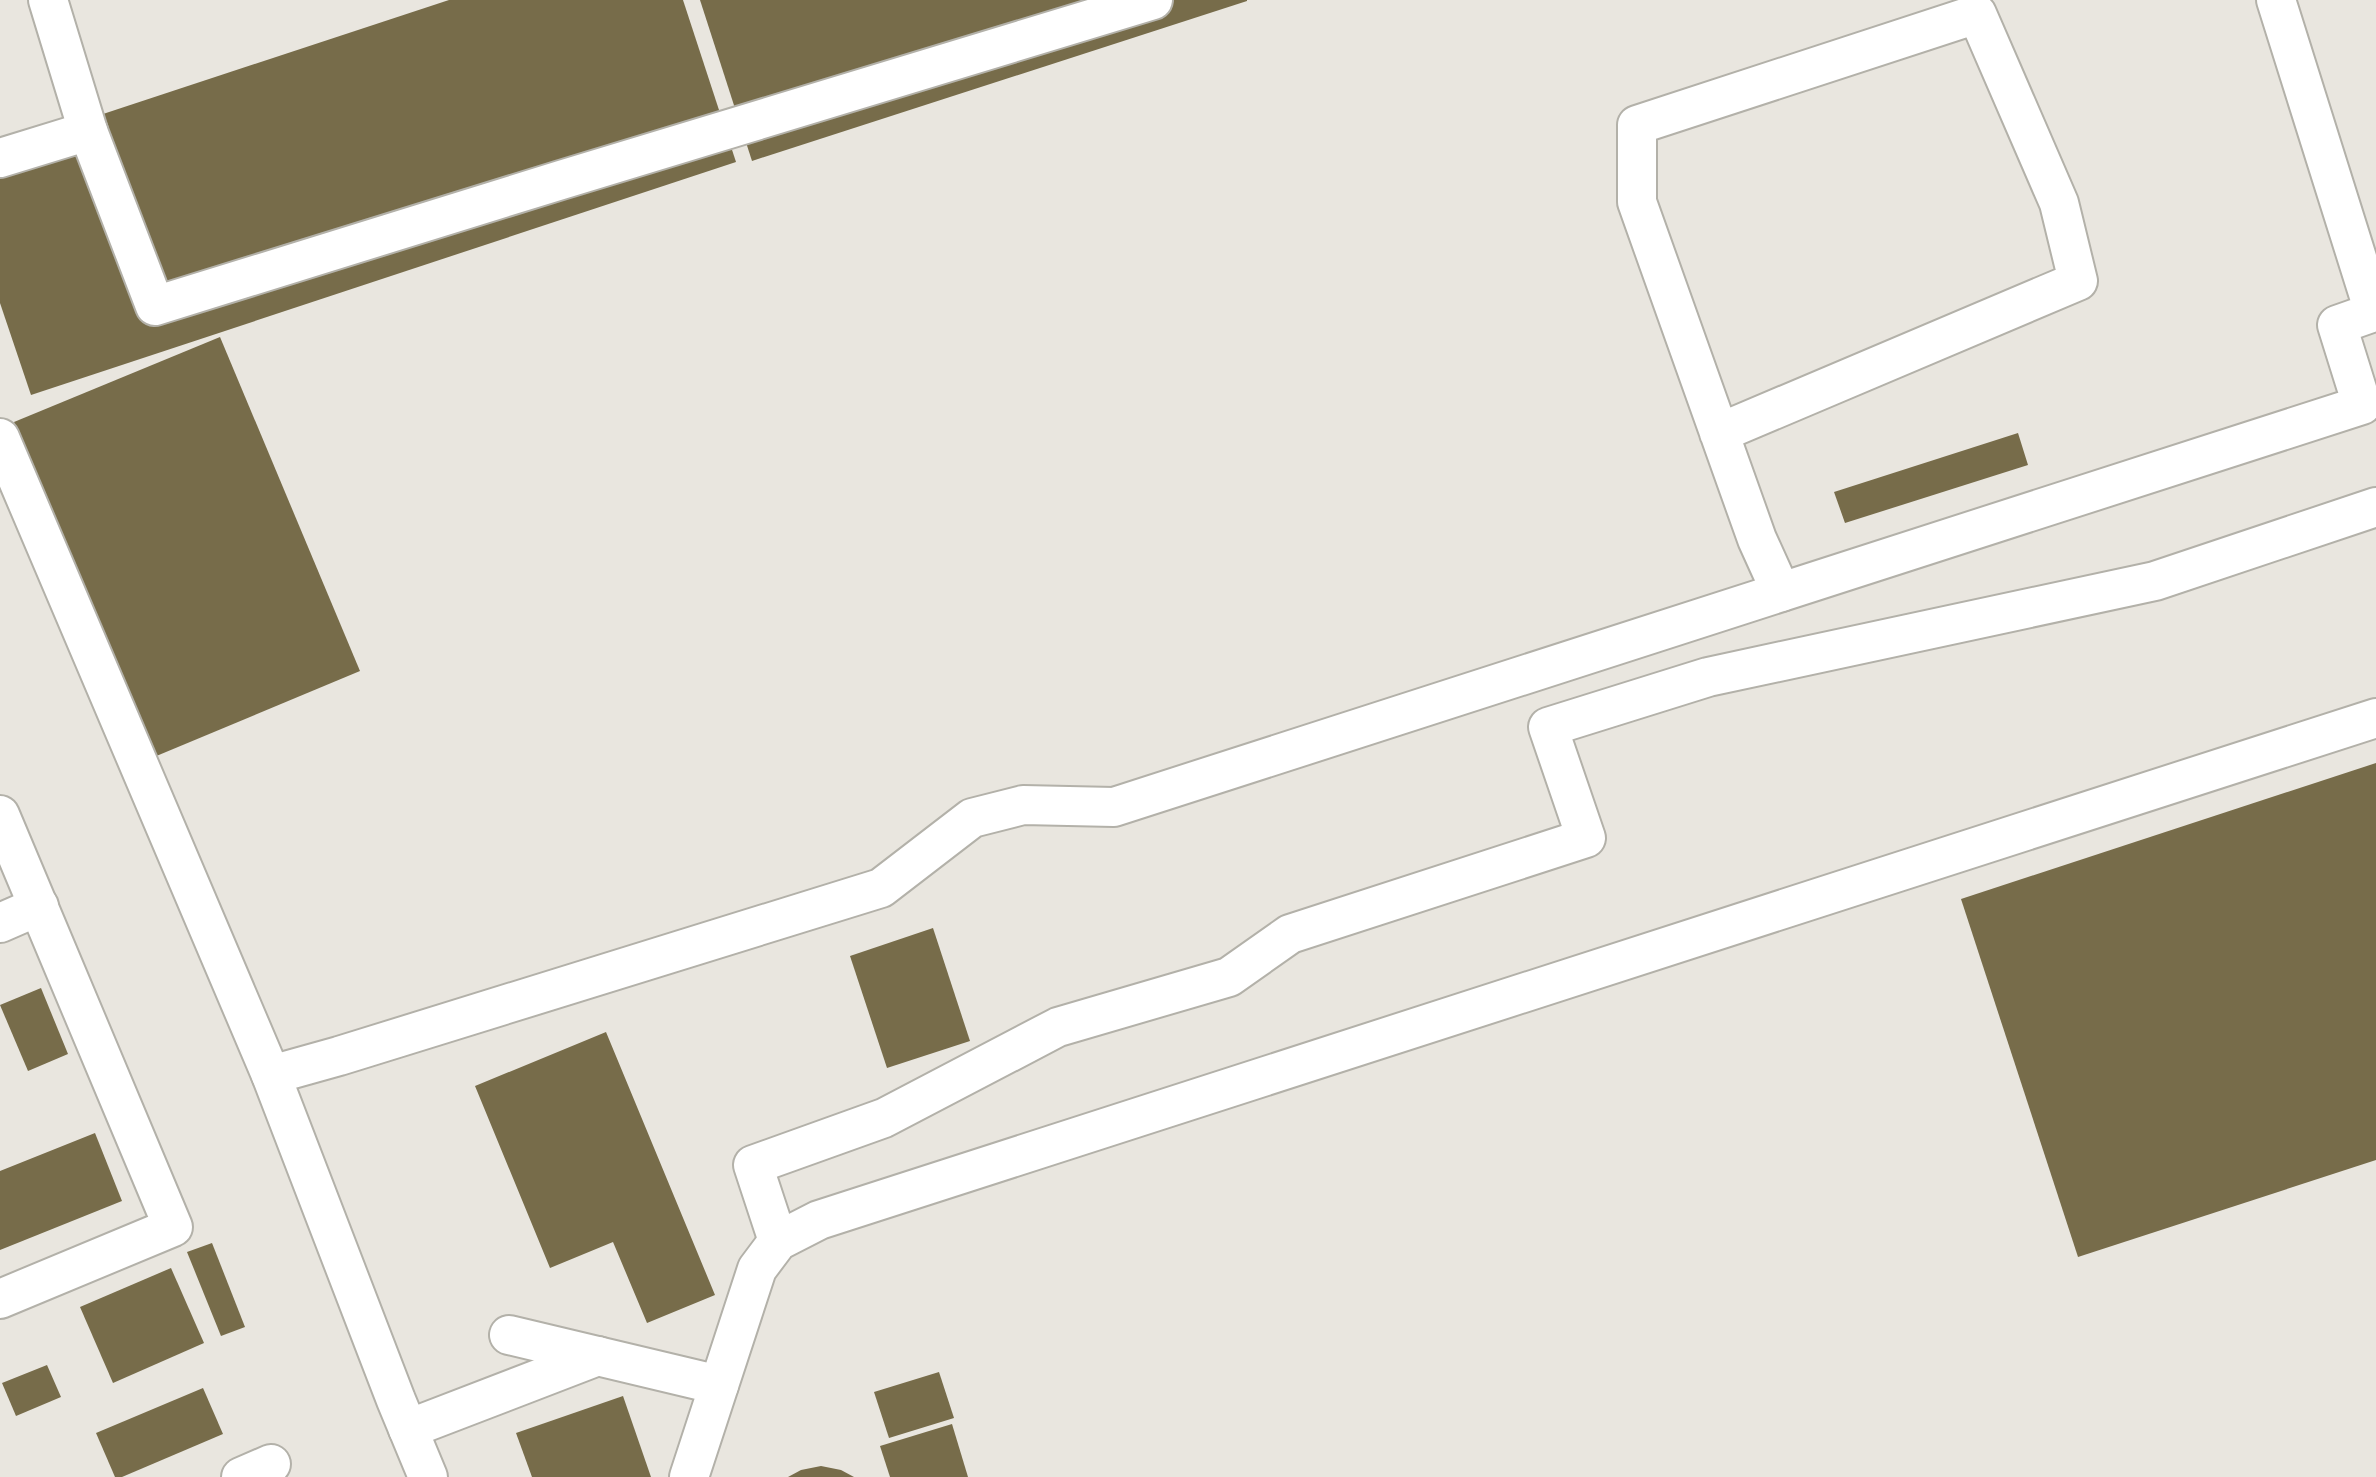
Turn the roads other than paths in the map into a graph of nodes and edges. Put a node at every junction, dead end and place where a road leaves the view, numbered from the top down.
1 (48, 0) edge
2 (1153, 0) edge
3 (2276, 0) edge
4 (88, 131) junction
5 (0, 158) edge
6 (1719, 433) junction
7 (0, 438) edge
8 (2376, 507) edge
9 (1781, 592) junction
10 (2376, 718) edge
11 (0, 815) edge
12 (39, 906) junction
13 (0, 923) edge
14 (271, 1075) junction
15 (778, 1241) junction
16 (0, 1299) edge
17 (509, 1335) dead end
18 (598, 1356) junction
19 (719, 1385) junction
20 (408, 1429) junction
21 (428, 1477) edge
22 (689, 1477) edge

1 - 4 lane
2 - 4 lane
3 - 9 lane
4 - 5 lane
6 - 6 lane
6 - 9 lane
7 - 14 lane
8 - 15 lane
9 - 14 lane
10 - 15 lane
11 - 12 lane
12 - 13 lane
12 - 16 lane
14 - 20 lane
15 - 19 lane
17 - 18 lane
18 - 19 lane
18 - 20 lane
19 - 22 lane
20 - 21 lane

